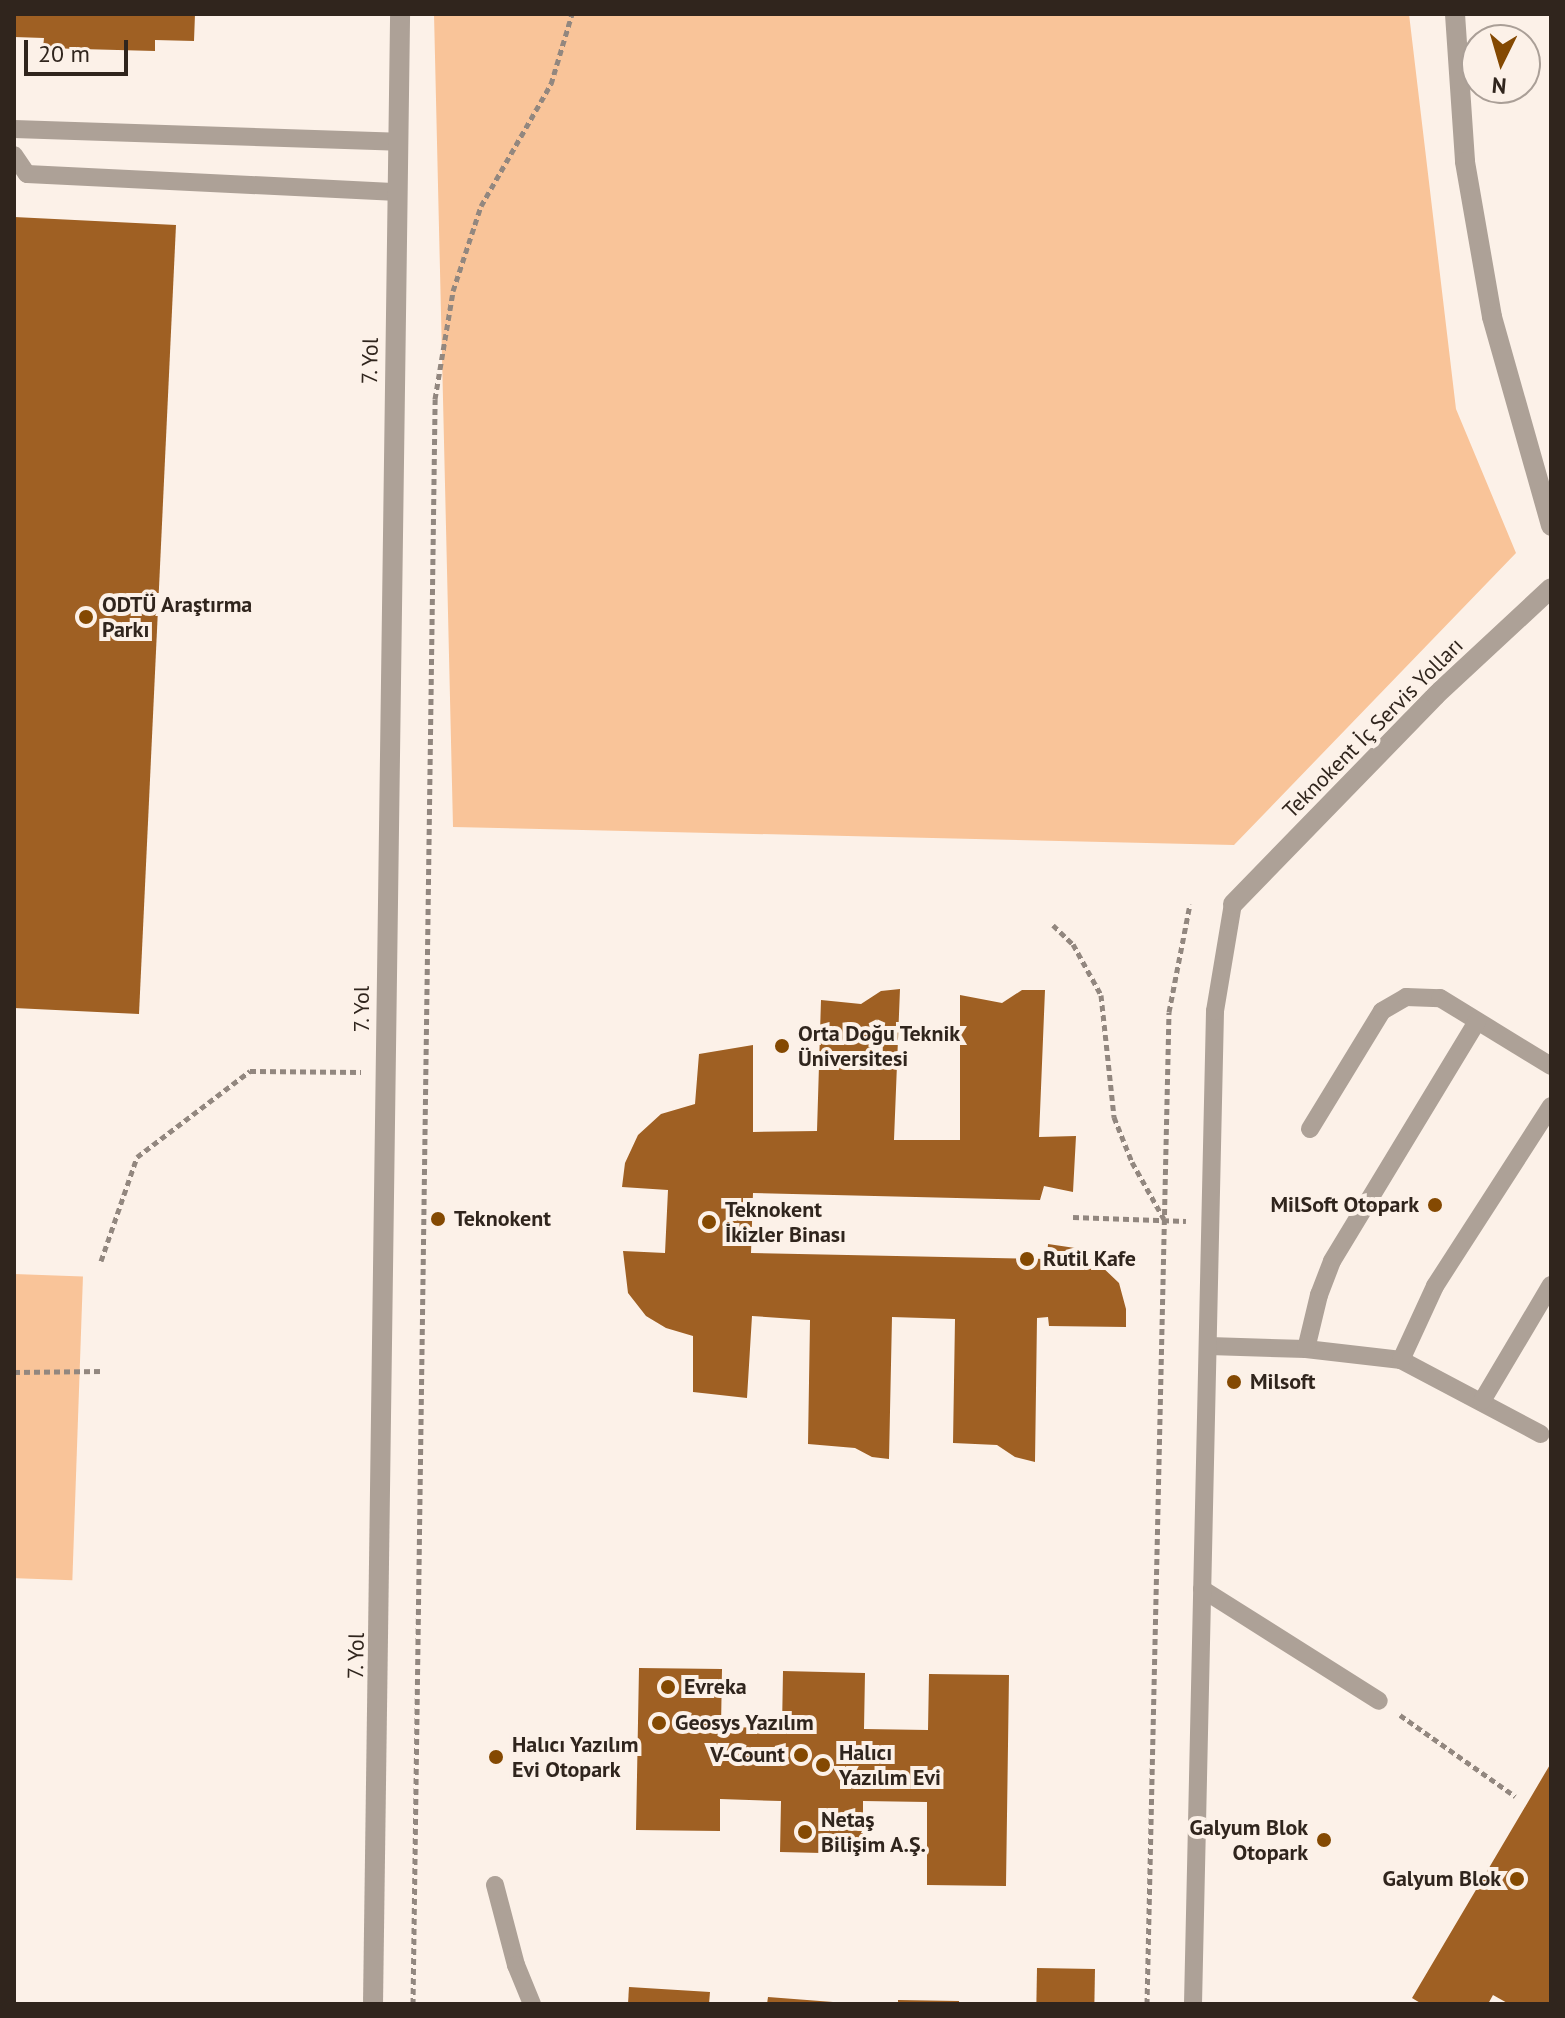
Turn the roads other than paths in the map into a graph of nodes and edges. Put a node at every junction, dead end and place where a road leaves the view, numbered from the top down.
1 (400, 14) edge
2 (1455, 14) edge
3 (14, 129) edge
4 (398, 142) junction
5 (14, 155) edge
6 (398, 192) junction
7 (1551, 526) edge
8 (1551, 588) edge
9 (1233, 904) joint
10 (1477, 1022) junction
11 (1551, 1066) edge
12 (1551, 1106) edge
13 (1310, 1129) dead end
14 (1551, 1285) edge
15 (1209, 1346) junction
16 (1306, 1349) junction
17 (1401, 1360) junction
18 (1482, 1401) junction
19 (1541, 1434) dead end
20 (1202, 1589) junction
21 (1379, 1701) road end
22 (495, 1885) dead end
23 (373, 2004) edge
24 (532, 2004) edge
25 (1193, 2004) edge

1 - 4 street, 7. Yol
2 - 7 street
3 - 4 lane
4 - 6 street, 7. Yol
5 - 6 lane
6 - 23 street, 7. Yol
8 - 9 street, Teknokent İç Servis Yolları
9 - 15 lane
10 - 11 lane
10 - 13 lane
10 - 16 lane
12 - 17 lane
14 - 18 lane
15 - 16 lane
15 - 20 lane
16 - 17 lane
17 - 18 lane
18 - 19 lane
20 - 21 lane
20 - 25 lane
22 - 24 lane

